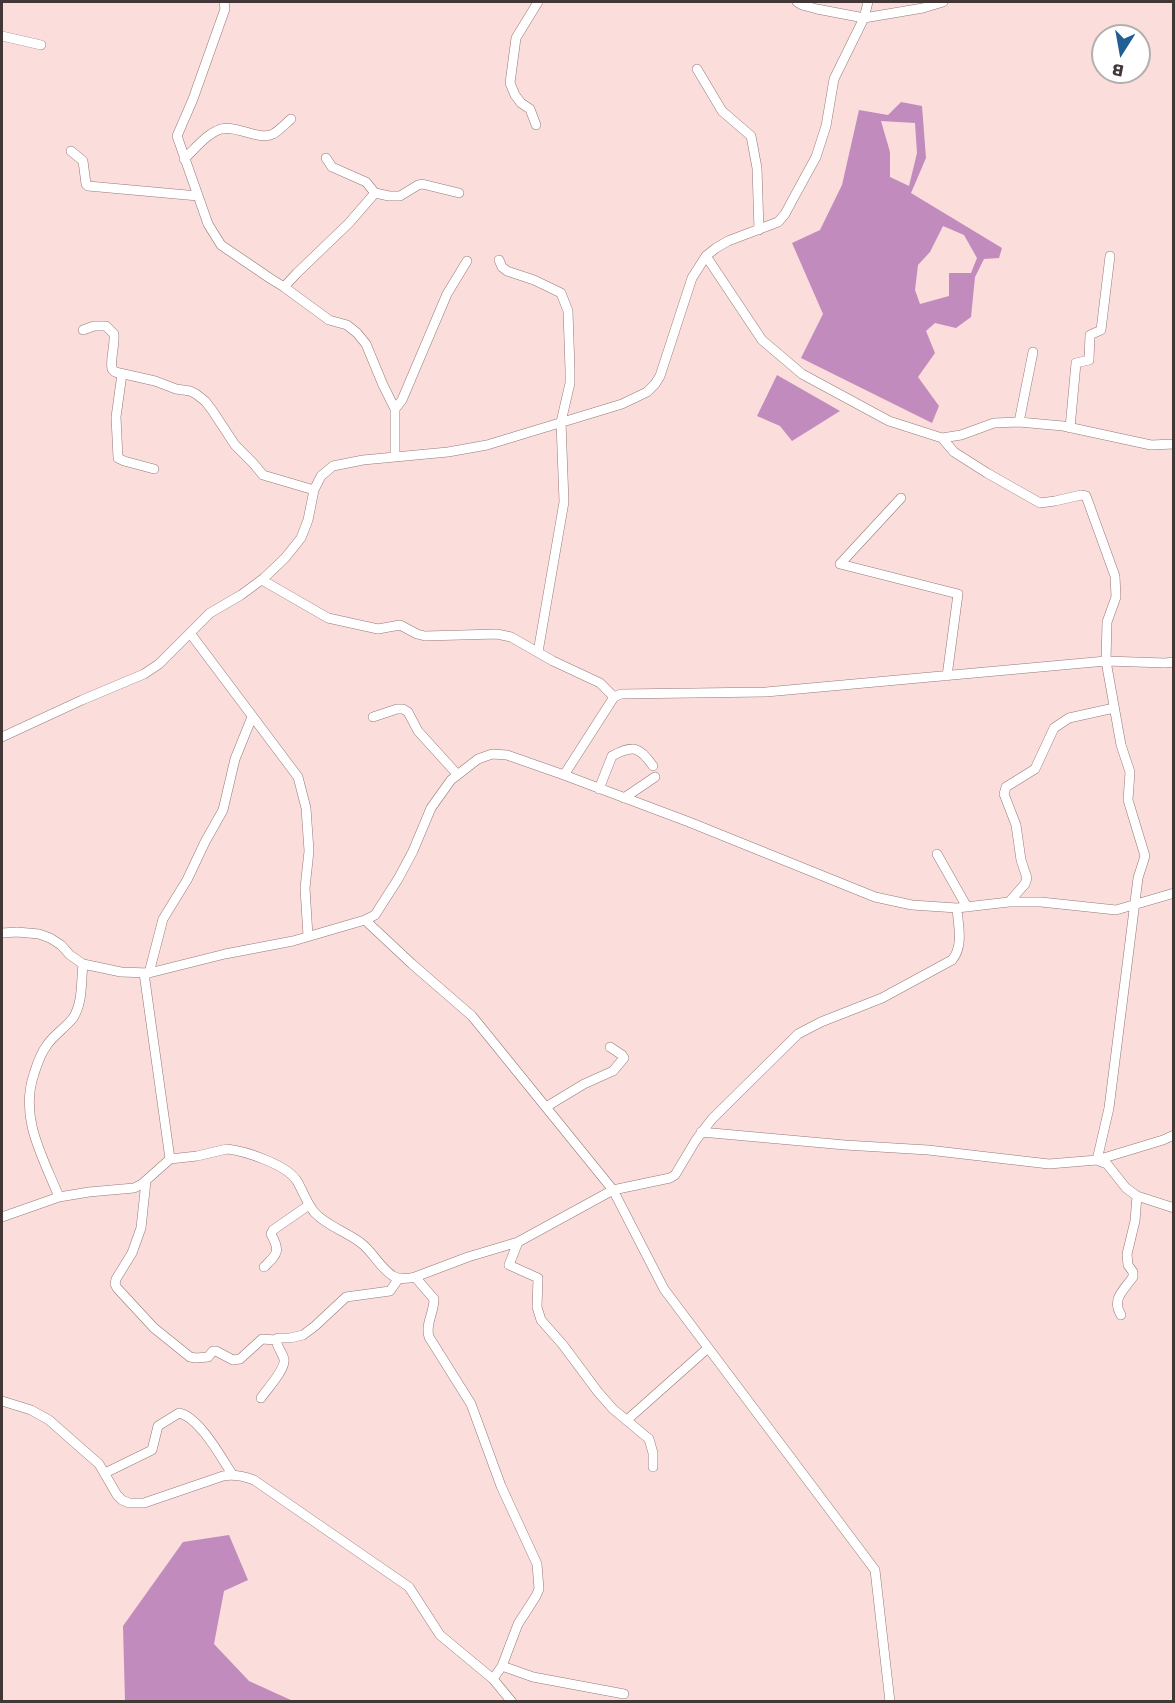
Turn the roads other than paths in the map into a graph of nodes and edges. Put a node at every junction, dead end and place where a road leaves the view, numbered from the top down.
1 (224, 2) edge
2 (538, 2) edge
3 (797, 2) edge
4 (868, 2) edge
5 (943, 2) edge
6 (864, 18) junction
7 (2, 36) edge
8 (41, 45) dead end
9 (697, 69) dead end
10 (291, 119) dead end
11 (536, 125) dead end
12 (71, 151) dead end
13 (326, 158) dead end
14 (184, 159) junction
15 (375, 193) junction
16 (459, 193) dead end
17 (198, 196) junction
18 (759, 230) junction
19 (706, 256) junction
20 (1110, 256) dead end
21 (499, 260) dead end
22 (466, 261) dead end
23 (284, 287) junction
24 (83, 330) dead end
25 (1033, 352) dead end
26 (122, 374) junction
27 (395, 409) junction
28 (561, 422) junction
29 (1019, 422) junction
30 (1070, 428) junction
31 (942, 438) junction
32 (1173, 444) edge
33 (395, 457) junction
34 (154, 469) dead end
35 (314, 490) junction
36 (901, 498) dead end
37 (262, 580) junction
38 (190, 633) junction
39 (538, 652) junction
40 (1106, 661) junction
41 (1173, 662) edge
42 (947, 676) junction
43 (614, 697) junction
44 (1114, 708) junction
45 (252, 717) junction
46 (373, 717) dead end
47 (2, 737) edge
48 (653, 766) dead end
49 (457, 774) junction
50 (564, 775) junction
51 (655, 777) dead end
52 (599, 789) junction
53 (624, 798) junction
54 (937, 854) dead end
55 (1173, 893) edge
56 (1009, 902) junction
57 (1135, 904) junction
58 (962, 908) junction
59 (365, 920) junction
60 (2, 933) edge
61 (308, 936) junction
62 (82, 964) junction
63 (146, 973) junction
64 (610, 1047) dead end
65 (546, 1107) junction
66 (701, 1132) junction
67 (1173, 1135) edge
68 (170, 1159) junction
69 (1097, 1160) junction
70 (146, 1180) junction
71 (613, 1190) junction
72 (1137, 1196) junction
73 (59, 1197) junction
74 (309, 1205) junction
75 (1173, 1208) edge
76 (2, 1217) edge
77 (518, 1242) junction
78 (264, 1267) dead end
79 (415, 1277) junction
80 (399, 1278) junction
81 (1121, 1315) dead end
82 (276, 1340) junction
83 (708, 1348) junction
84 (261, 1398) dead end
85 (2, 1401) edge
86 (627, 1420) junction
87 (653, 1467) dead end
88 (105, 1473) junction
89 (232, 1474) junction
90 (502, 1666) junction
91 (494, 1679) junction
92 (624, 1694) dead end
93 (512, 1701) edge
94 (890, 1701) edge

1 - 14 street
2 - 11 street
3 - 6 street
4 - 6 street
5 - 6 street
6 - 18 street
7 - 8 street
9 - 18 street
10 - 14 street
12 - 17 street
13 - 15 street
14 - 17 street
15 - 16 street
15 - 23 street
17 - 23 street
18 - 19 street
19 - 28 street
19 - 31 street
20 - 30 street
21 - 28 street
22 - 27 street
23 - 27 street
24 - 26 street
25 - 29 street
26 - 34 street
26 - 35 street
27 - 33 street
28 - 33 street
28 - 39 street
29 - 30 street
29 - 31 street
30 - 32 street
31 - 40 street
33 - 35 street
35 - 37 street
36 - 42 street
37 - 38 street
37 - 39 street
38 - 45 street
38 - 47 street
39 - 43 street
40 - 41 street
40 - 42 street
40 - 44 street
42 - 43 street
43 - 50 street
44 - 56 street
44 - 57 street
45 - 61 street
45 - 63 street
46 - 49 street
48 - 52 street
49 - 50 street
49 - 59 street
50 - 52 street
51 - 53 street
52 - 53 street
53 - 58 street
54 - 58 street
55 - 57 street
56 - 57 street
56 - 58 street
57 - 69 street
58 - 66 street
59 - 61 street
59 - 65 street
60 - 62 street
61 - 63 street
62 - 63 street
62 - 73 street
63 - 68 street
64 - 65 street
65 - 71 street
66 - 69 street
66 - 71 street
67 - 69 street
68 - 70 street
68 - 74 street
69 - 72 street
70 - 73 street
70 - 82 street
71 - 77 street
71 - 83 street
72 - 75 street
72 - 81 street
73 - 76 street
74 - 78 street
74 - 80 street
77 - 79 street
77 - 86 street
79 - 80 street
79 - 90 street
80 - 82 street
82 - 84 street
83 - 86 street
83 - 94 street
85 - 88 street
86 - 87 street
88 - 89 street
88 - 89 street
89 - 91 street
90 - 91 street
90 - 92 street
91 - 93 street

